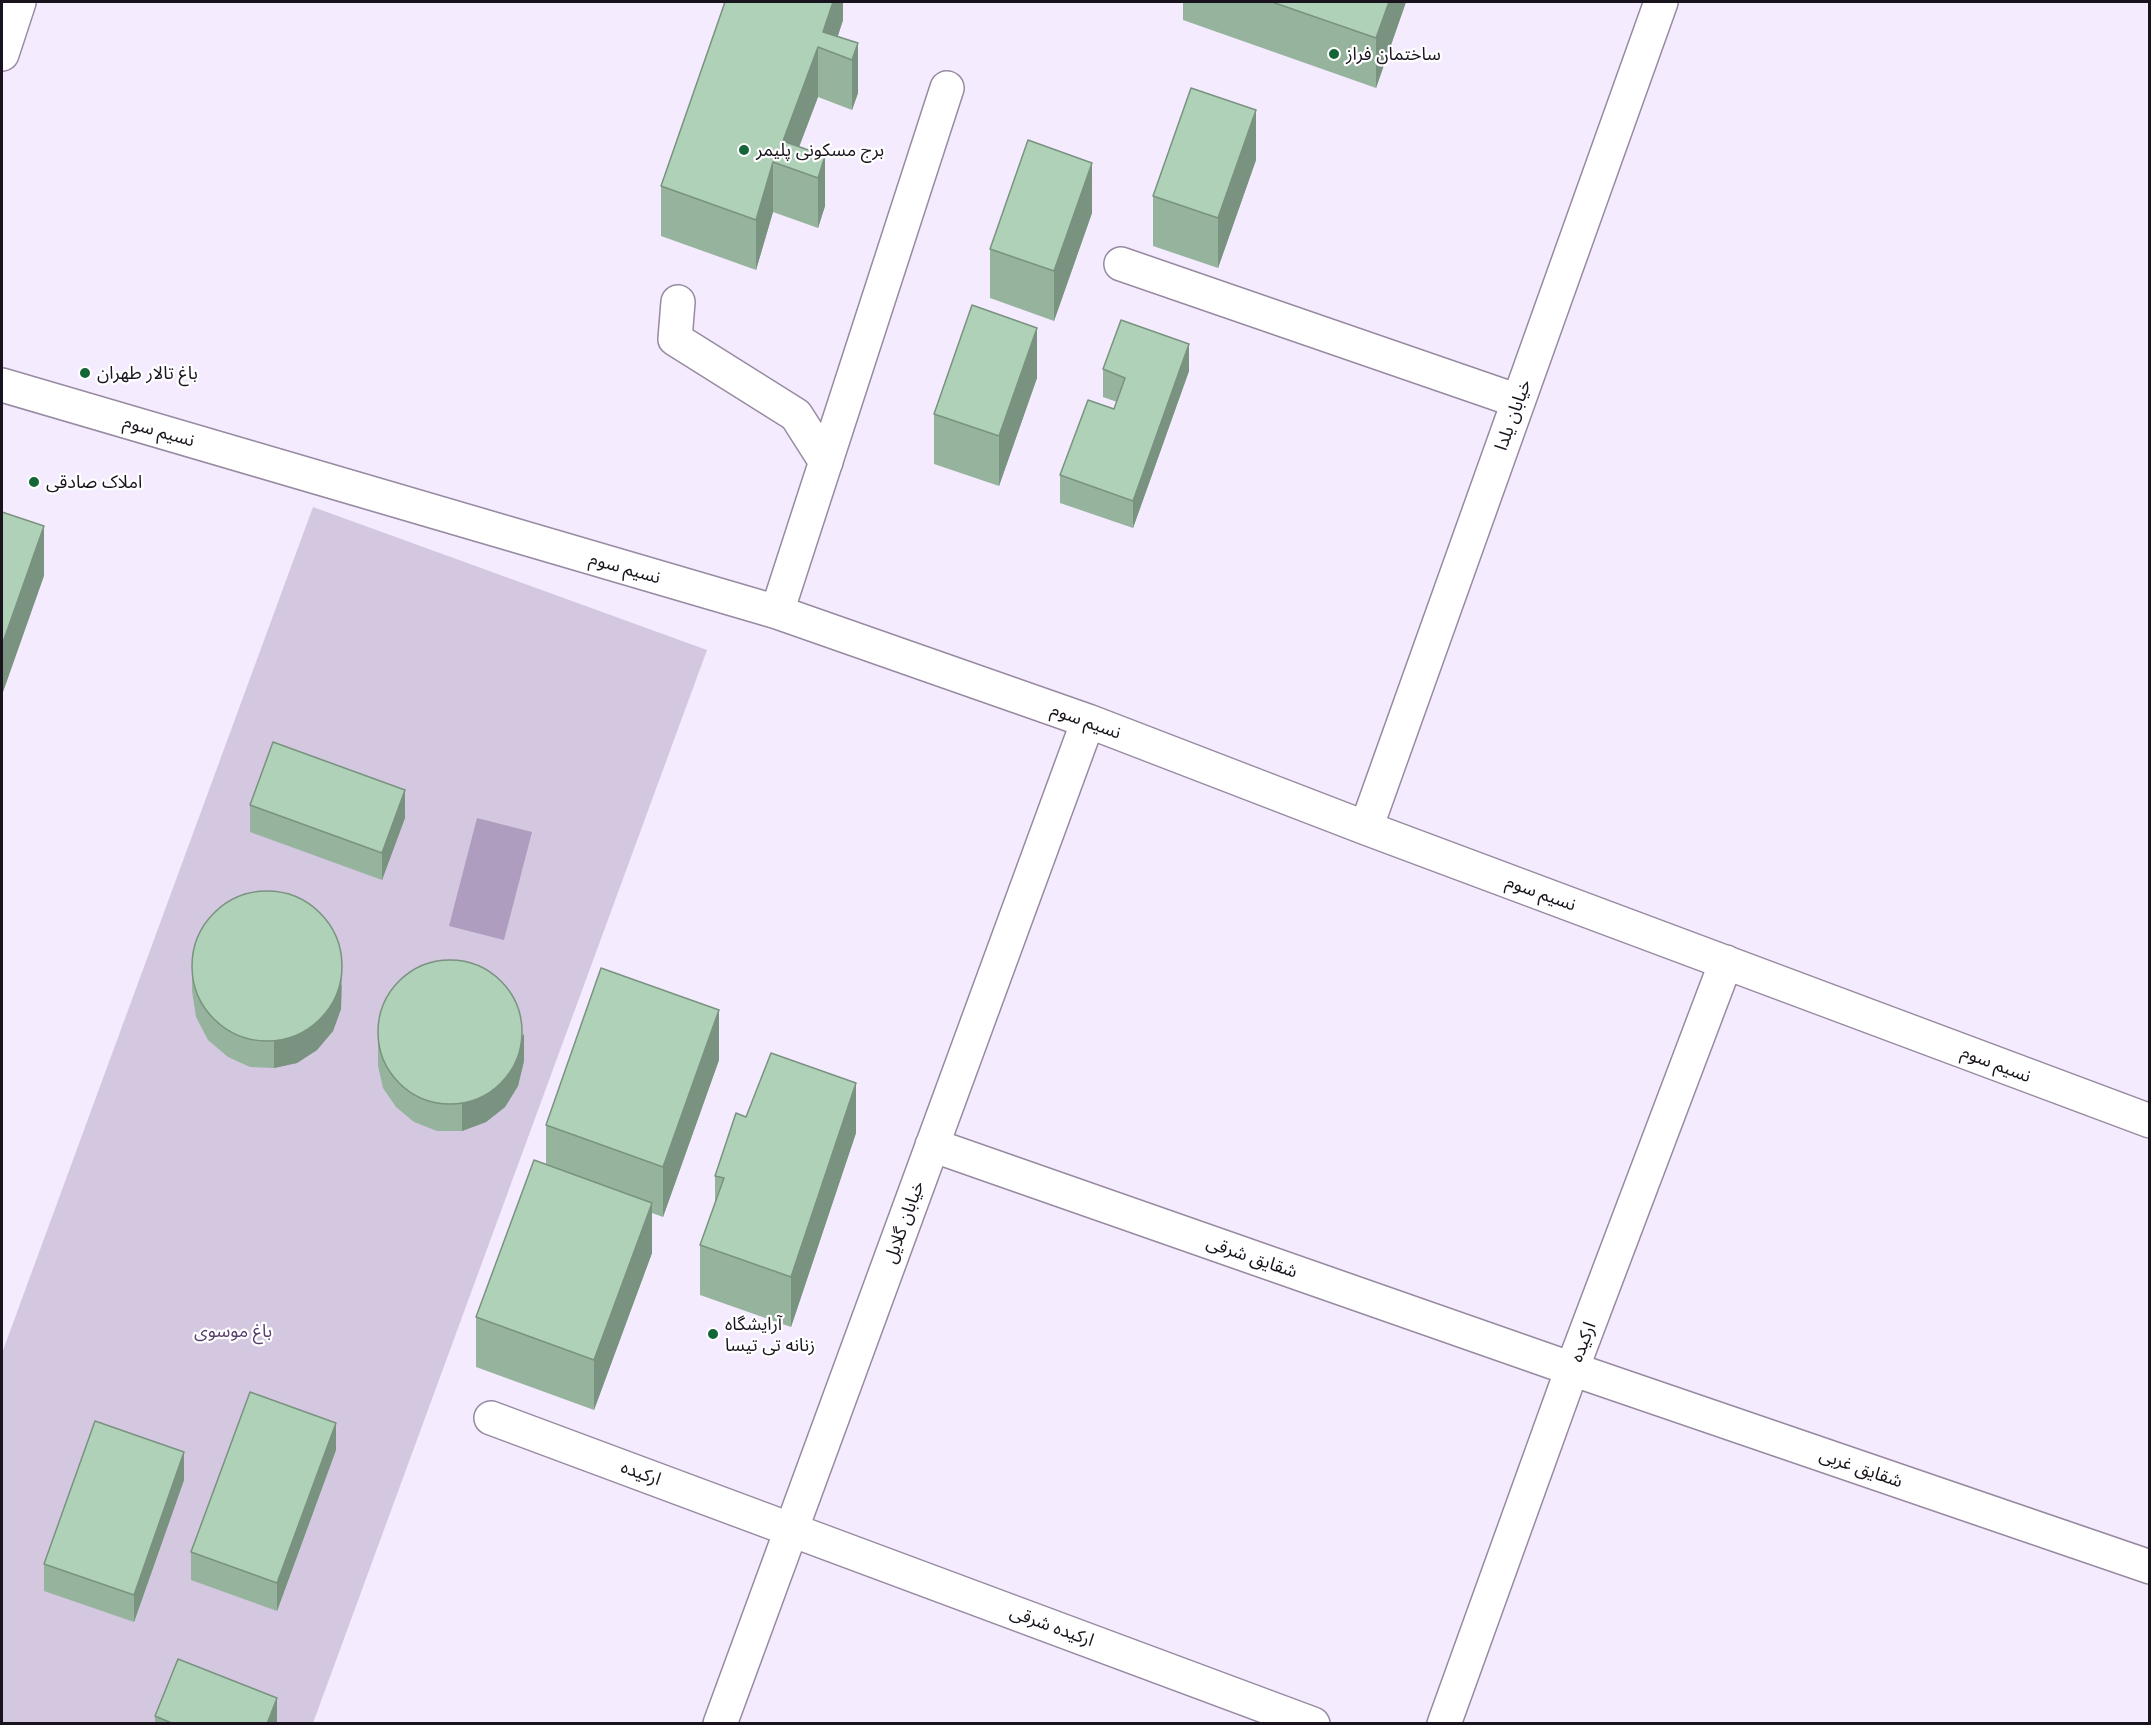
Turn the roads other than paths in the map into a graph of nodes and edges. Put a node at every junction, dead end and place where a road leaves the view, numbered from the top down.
1 (19, 2) edge
2 (1661, 2) edge
3 (2, 54) edge
4 (947, 88) dead end
5 (1121, 264) dead end
6 (678, 302) dead end
7 (2, 385) edge
8 (1518, 401) junction
9 (826, 462) junction
10 (777, 612) junction
11 (1088, 721) junction
12 (1366, 828) junction
13 (1726, 962) junction
14 (2150, 1121) edge
15 (932, 1145) junction
16 (1572, 1369) junction
17 (491, 1418) dead end
18 (791, 1529) junction
19 (2150, 1567) edge
20 (720, 1724) edge
21 (1313, 1724) edge
22 (1444, 1724) edge

1 - 3 street
2 - 8 street, خیابان یلدا
4 - 9 street
5 - 8 street
6 - 9 street
7 - 10 street, نسیم سوم
8 - 12 street, خیابان یلدا
9 - 10 street
10 - 11 street, نسیم سوم
11 - 12 street, نسیم سوم
11 - 15 street, خیابان گلایل
12 - 13 street, نسیم سوم
13 - 14 street, نسیم سوم
13 - 16 street, ارکیده
15 - 16 street, شقایق شرقی
15 - 18 street, خیابان گلایل
16 - 19 street, شقایق غربی
16 - 22 street, ارکیده
17 - 18 street, ارکیده
18 - 20 street, خیابان گلایل
18 - 21 street, ارکیده شرقی

